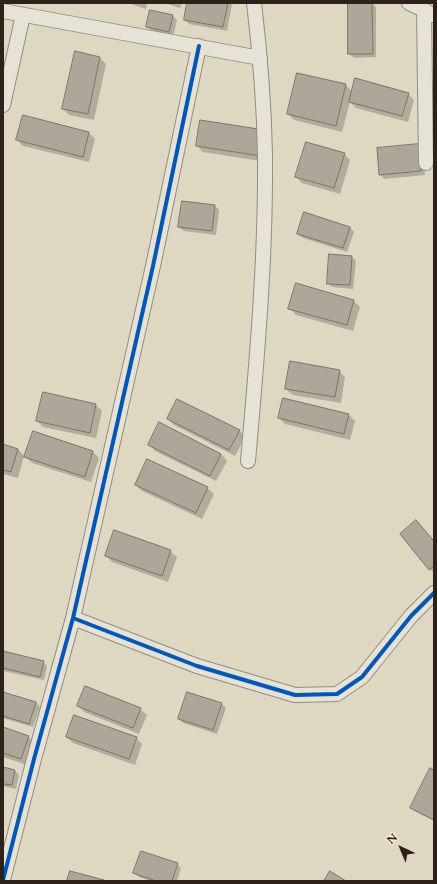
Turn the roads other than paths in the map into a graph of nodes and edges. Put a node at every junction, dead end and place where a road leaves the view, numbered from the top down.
1 (254, 3) edge
2 (409, 3) edge
3 (3, 11) edge
4 (429, 14) edge
5 (23, 15) junction
6 (199, 46) junction
7 (260, 58) junction
8 (3, 105) edge
9 (426, 163) dead end
10 (248, 461) dead end
11 (434, 593) edge
12 (73, 618) junction
13 (3, 880) edge

1 - 7 street
2 - 4 street
3 - 5 street
4 - 9 street
5 - 6 street
5 - 8 street
6 - 7 street
6 - 12 street
7 - 10 street
11 - 12 street
12 - 13 street

